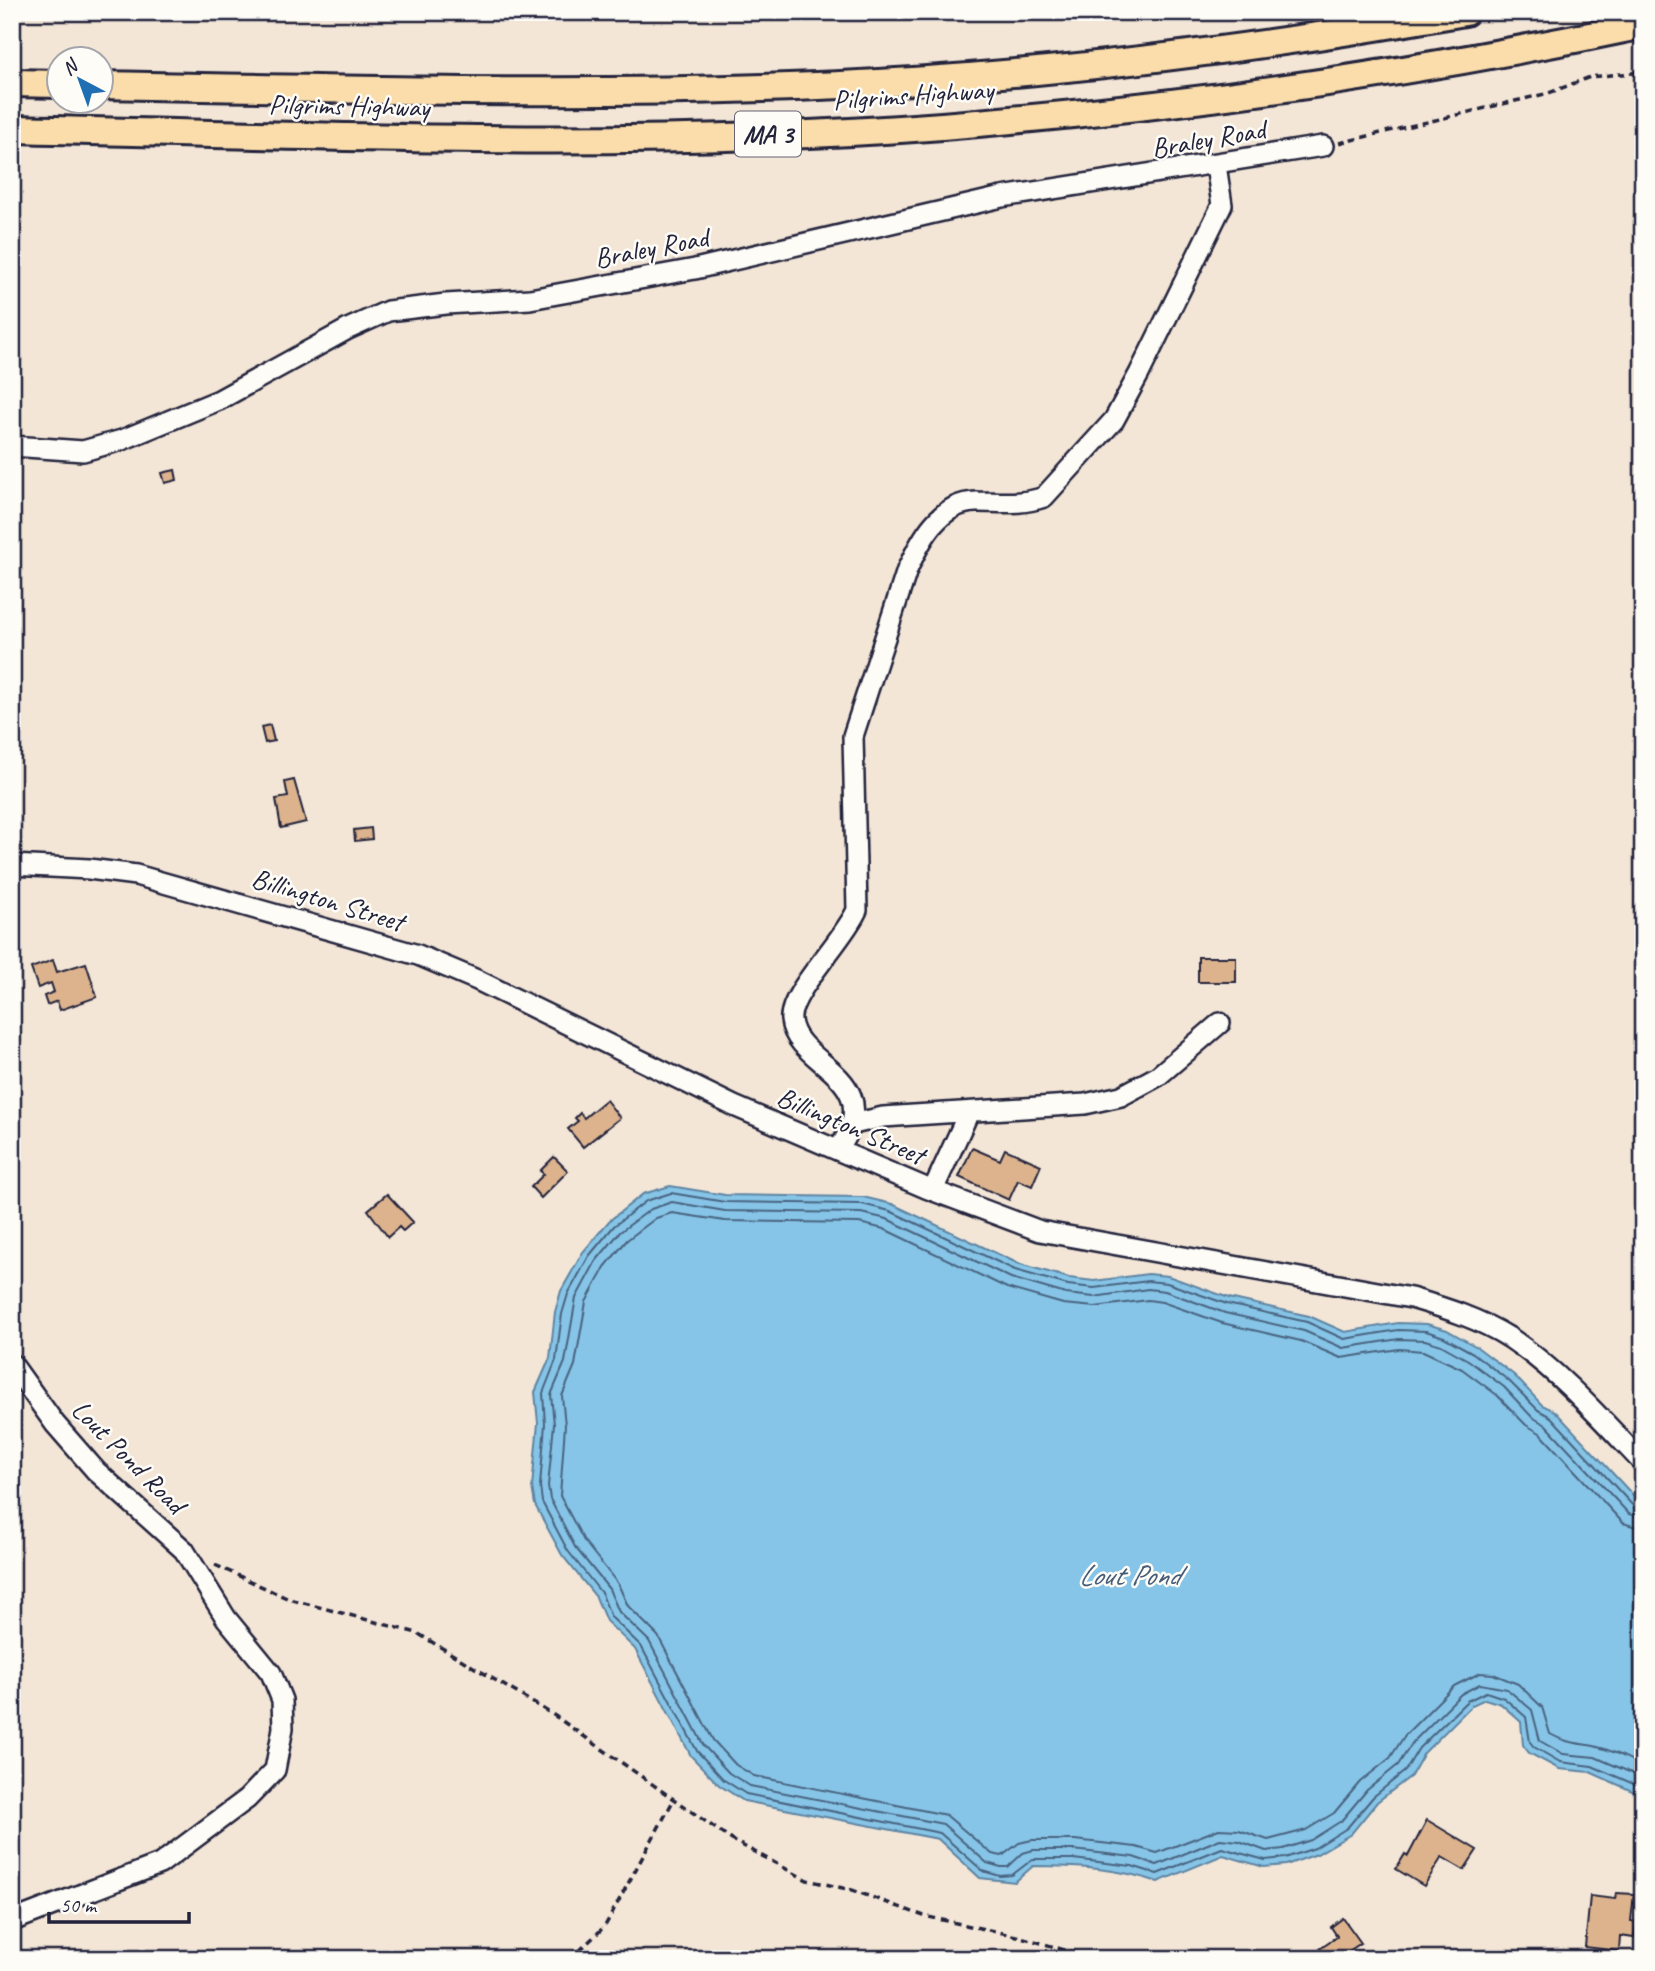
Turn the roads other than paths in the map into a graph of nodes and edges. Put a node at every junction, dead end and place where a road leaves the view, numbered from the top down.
1 (1465, 12) edge
2 (1643, 25) edge
3 (1643, 35) edge
4 (1518, 50) junction
5 (12, 83) edge
6 (46, 84) edge
7 (116, 85) edge
8 (12, 129) edge
9 (1323, 146) road end
10 (1216, 165) junction
11 (12, 446) edge
12 (12, 865) edge
13 (1220, 1023) dead end
14 (969, 1112) junction
15 (853, 1124) junction
16 (838, 1150) junction
17 (933, 1190) junction
18 (12, 1364) edge
19 (1643, 1463) edge
20 (12, 1921) edge

1 - 7 highway, Pilgrims Highway / MA 3
2 - 4 highway, Pilgrims Highway / MA 3
3 - 4 highway
4 - 8 highway, Pilgrims Highway / MA 3
5 - 6 highway
9 - 10 street, Braley Road
10 - 11 street, Braley Road
10 - 15 street
12 - 16 street, Billington Street
13 - 14 street
14 - 15 street
14 - 17 street
15 - 16 street
16 - 17 street, Billington Street
17 - 19 street, Billington Street
18 - 20 street, Lout Pond Road

